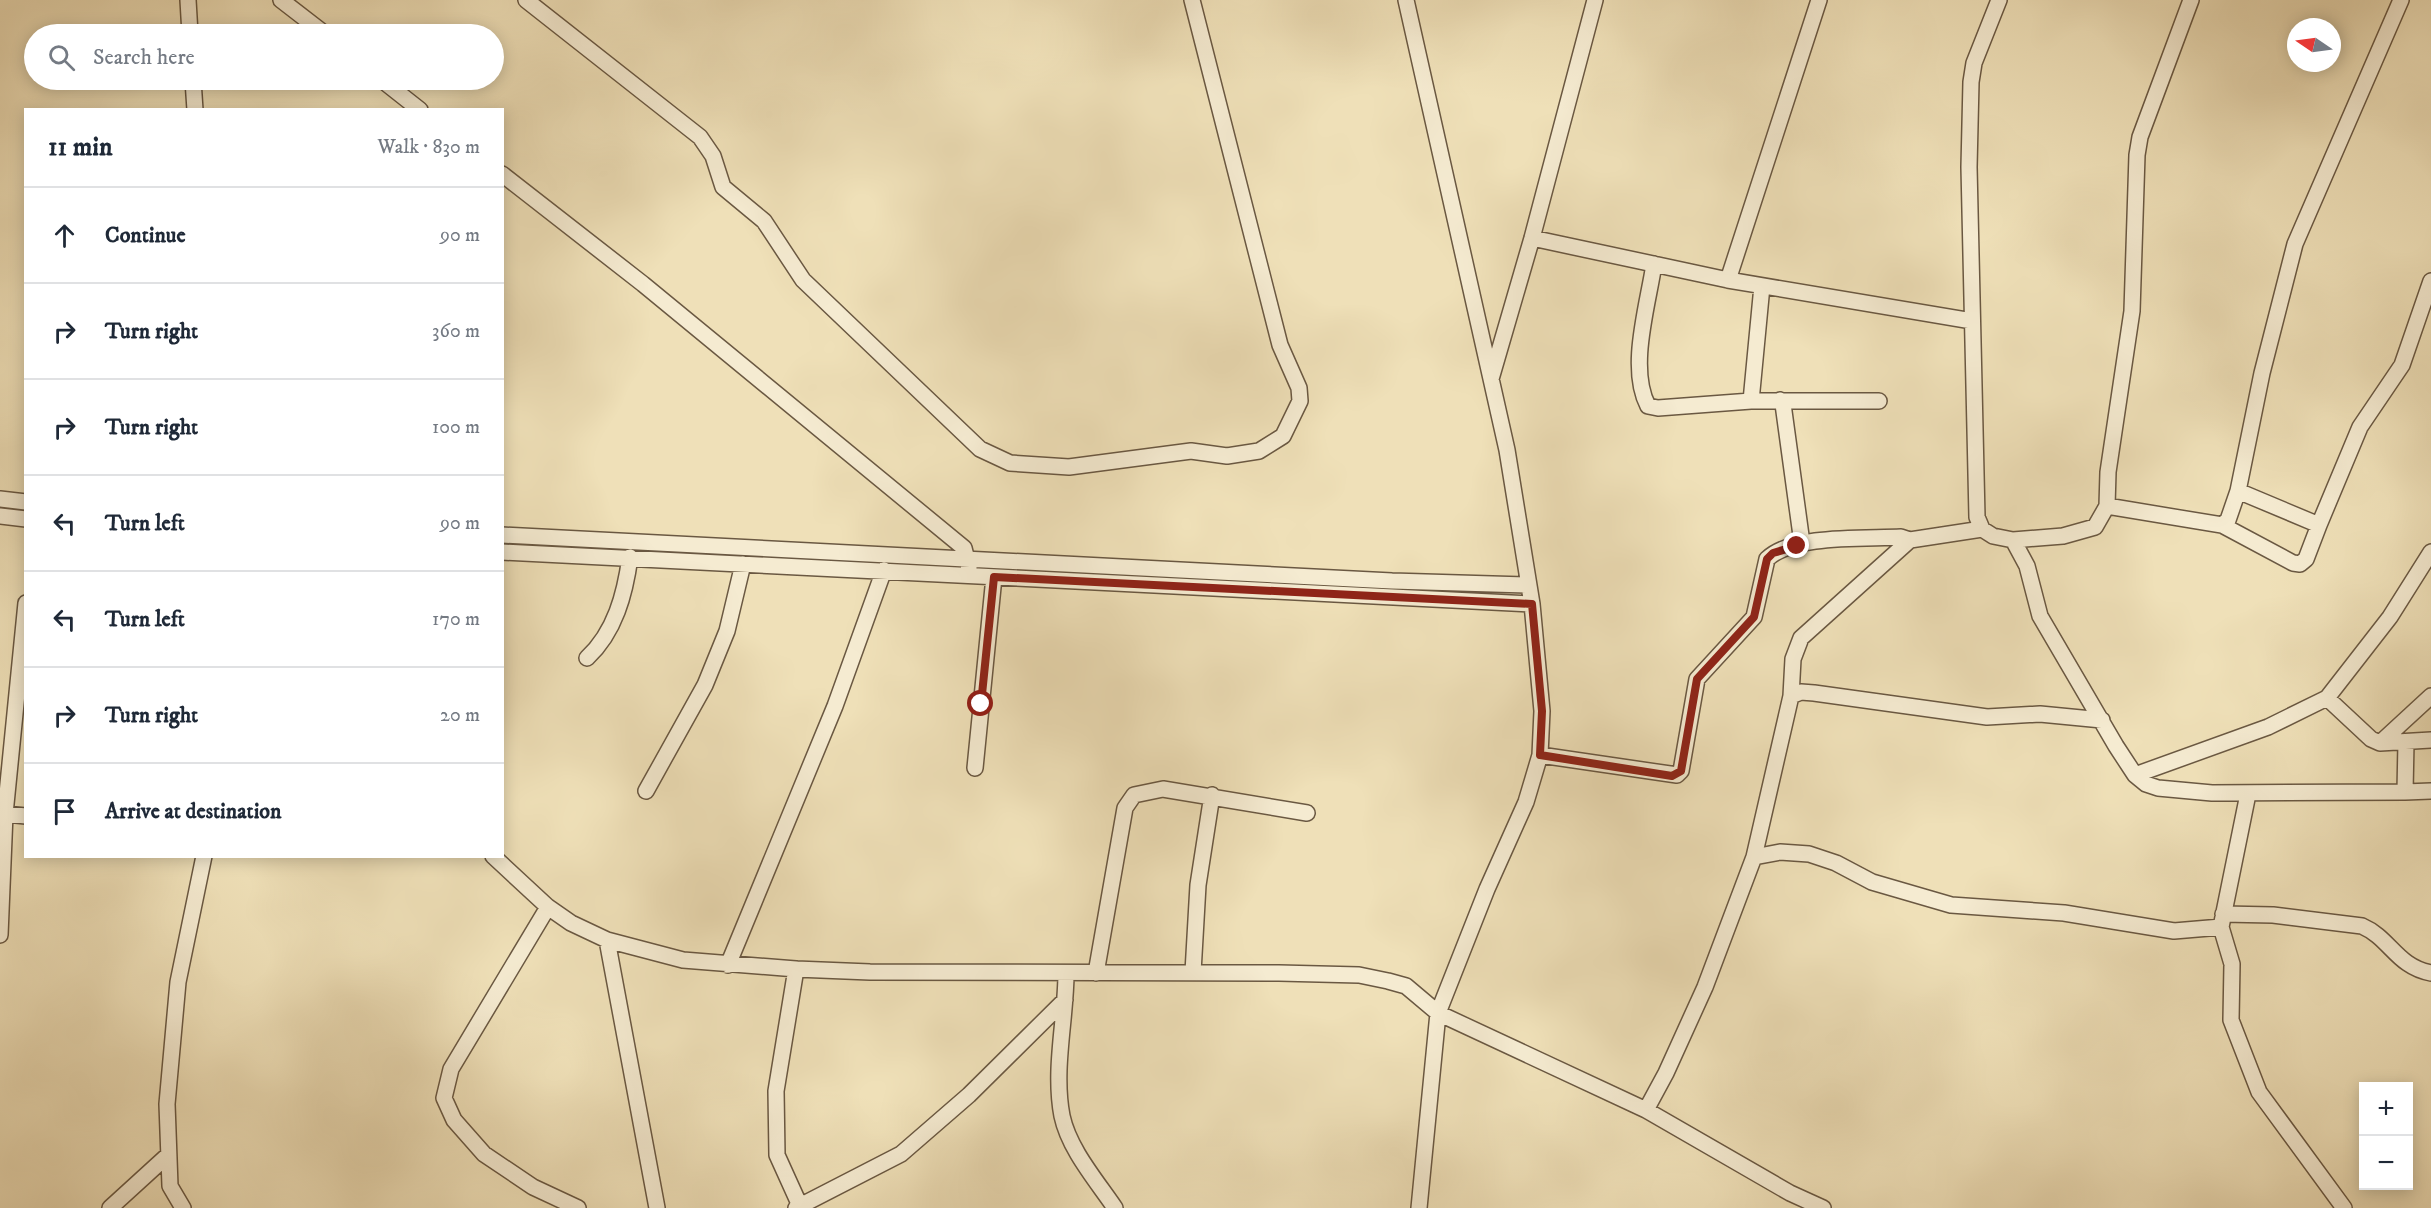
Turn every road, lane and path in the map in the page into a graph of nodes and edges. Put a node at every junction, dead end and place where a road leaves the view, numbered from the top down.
1 (188, 0) edge
2 (281, 0) edge
3 (526, 0) edge
4 (1192, 0) edge
5 (1406, 0) edge
6 (1595, 0) edge
7 (1820, 0) edge
8 (1999, 0) edge
9 (2191, 0) edge
10 (2401, 0) edge
11 (189, 24) edge
12 (312, 24) edge
13 (194, 90) edge
14 (395, 90) edge
15 (195, 108) edge
16 (417, 108) edge
17 (504, 176) edge
18 (1532, 238) junction
19 (1654, 264) junction
20 (1728, 280) junction
21 (2431, 281) edge
22 (1762, 286) junction
23 (1972, 321) junction
24 (1491, 380) junction
25 (1780, 400) junction
26 (1879, 400) dead end
27 (1751, 401) junction
28 (2238, 491) junction
29 (0, 500) edge
30 (24, 502) edge
31 (2107, 506) junction
32 (0, 516) edge
33 (24, 519) edge
34 (2222, 525) junction
35 (2319, 525) junction
36 (1982, 529) junction
37 (504, 535) edge
38 (1910, 540) junction
39 (2013, 540) junction
40 (1802, 543) junction
41 (504, 552) edge
42 (2431, 552) edge
43 (630, 557) junction
44 (969, 559) junction
45 (743, 564) junction
46 (884, 570) junction
47 (970, 575) junction
48 (994, 577) junction
49 (1528, 585) junction
50 (1532, 604) junction
51 (24, 623) edge
52 (587, 658) dead end
53 (1791, 696) junction
54 (2431, 696) edge
55 (2327, 698) junction
56 (2102, 720) junction
57 (2431, 740) edge
58 (2380, 742) junction
59 (2406, 742) junction
60 (1540, 755) junction
61 (975, 768) dead end
62 (2136, 775) junction
63 (646, 791) dead end
64 (2431, 791) edge
65 (2405, 792) junction
66 (2248, 794) junction
67 (1212, 795) junction
68 (1307, 813) dead end
69 (5, 814) junction
70 (24, 816) edge
71 (1754, 857) junction
72 (204, 858) edge
73 (495, 858) edge
74 (548, 907) junction
75 (2222, 921) junction
76 (0, 935) edge
77 (606, 940) junction
78 (728, 965) junction
79 (796, 969) junction
80 (2430, 970) edge
81 (1193, 972) junction
82 (1066, 973) junction
83 (1096, 973) junction
84 (1065, 1000) junction
85 (1438, 1013) junction
86 (1646, 1110) junction
87 (167, 1156) junction
88 (110, 1208) edge
89 (183, 1208) edge
90 (578, 1208) edge
91 (657, 1208) edge
92 (799, 1208) edge
93 (1114, 1208) edge
94 (1419, 1208) edge
95 (1822, 1208) edge
96 (2344, 1208) edge

1 - 11 street
2 - 12 street
3 - 4 street
5 - 24 street
6 - 18 street
7 - 20 street
8 - 23 street
9 - 31 street
10 - 28 street
13 - 15 street
14 - 16 street
17 - 44 street
18 - 19 street
18 - 24 street
19 - 20 street
19 - 27 street
20 - 22 street
21 - 35 street
22 - 23 street
22 - 27 street
23 - 36 street
24 - 49 street
25 - 26 street
25 - 27 street
25 - 40 street
28 - 34 street
28 - 35 street
29 - 30 street
31 - 34 street
31 - 39 street
32 - 33 street
34 - 35 street
36 - 38 street
36 - 39 street
37 - 44 street
38 - 40 street
38 - 53 street
39 - 56 street
40 - 60 street
41 - 43 street
42 - 55 street
43 - 45 street
43 - 52 street
44 - 47 street
44 - 49 street
45 - 46 street
45 - 63 street
46 - 47 street
46 - 78 street
47 - 48 street
48 - 50 street
48 - 61 street
49 - 50 street
50 - 60 street
51 - 69 street
53 - 56 street
53 - 71 street
54 - 58 street
55 - 58 street
55 - 62 street
56 - 62 street
57 - 59 street
58 - 59 street
59 - 65 street
60 - 85 street
62 - 66 street
64 - 65 street
65 - 66 street
66 - 75 street
67 - 68 street
67 - 81 street
67 - 83 street
69 - 70 street
69 - 76 street
71 - 75 street
71 - 86 street
72 - 87 street
73 - 74 street
74 - 77 street
74 - 90 street
75 - 80 street
75 - 96 street
77 - 78 street
77 - 91 street
78 - 79 street
79 - 82 street
79 - 92 street
81 - 83 street
81 - 85 street
82 - 83 street
82 - 84 street
84 - 92 street
84 - 93 street
85 - 86 street
85 - 94 street
86 - 95 street
87 - 88 street
87 - 89 street

